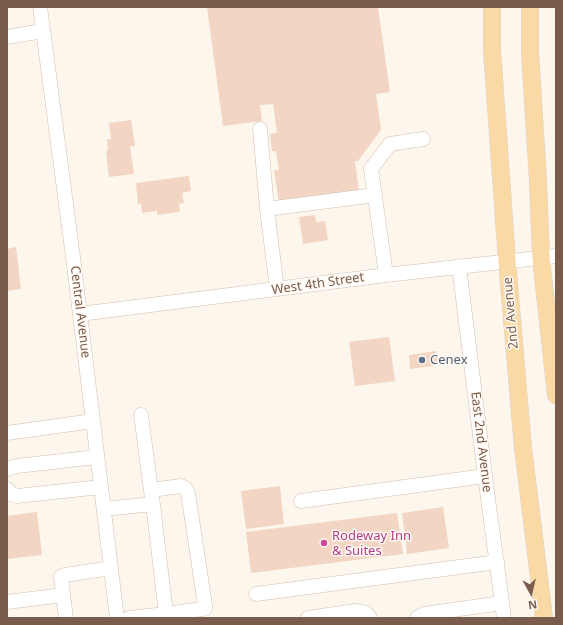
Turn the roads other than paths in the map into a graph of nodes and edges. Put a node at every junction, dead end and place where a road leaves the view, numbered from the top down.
1 (40, 7) edge
2 (492, 7) edge
3 (530, 7) edge
4 (43, 31) junction
5 (7, 37) edge
6 (260, 128) dead end
7 (423, 139) dead end
8 (375, 195) junction
9 (267, 209) junction
10 (548, 257) edge
11 (507, 261) junction
12 (459, 266) junction
13 (386, 275) junction
14 (277, 290) junction
15 (80, 314) junction
16 (556, 395) edge
17 (141, 415) dead end
18 (93, 421) junction
19 (7, 432) edge
20 (97, 457) junction
21 (7, 469) edge
22 (485, 476) junction
23 (101, 487) junction
24 (7, 489) edge
25 (151, 490) junction
26 (301, 501) dead end
27 (153, 504) junction
28 (104, 509) junction
29 (497, 562) junction
30 (111, 568) junction
31 (256, 594) dead end
32 (62, 596) junction
33 (7, 602) edge
34 (502, 603) junction
35 (197, 614) edge
36 (459, 614) edge
37 (166, 616) edge
38 (66, 618) edge
39 (117, 618) edge
40 (129, 618) edge
41 (308, 618) edge
42 (370, 618) edge
43 (417, 618) edge
44 (504, 618) edge
45 (544, 618) edge

1 - 4 street, Central Avenue
2 - 11 main road, 2nd Avenue
3 - 10 main road
4 - 5 street
4 - 15 street, Central Avenue
6 - 9 street
7 - 8 street
8 - 9 street
8 - 13 street
9 - 14 street
10 - 11 street, West 4th Street
10 - 16 main road
11 - 12 street, West 4th Street
11 - 45 main road, 2nd Avenue
12 - 13 street, West 4th Street
12 - 22 street, East 2nd Avenue
13 - 14 street, West 4th Street
14 - 15 street, West 4th Street
15 - 18 street, Central Avenue
17 - 25 street
18 - 19 street
18 - 20 street, Central Avenue
20 - 21 street
20 - 23 street, Central Avenue
22 - 26 street
22 - 29 street, East 2nd Avenue
23 - 24 street
23 - 28 street, Central Avenue
25 - 27 street
25 - 35 street
27 - 28 street
27 - 37 street
28 - 30 street, Central Avenue
29 - 31 street
29 - 34 street, East 2nd Avenue
30 - 32 street
30 - 39 street, Central Avenue
32 - 33 street
32 - 38 street
34 - 36 street
34 - 44 street, East 2nd Avenue
35 - 37 street
36 - 43 street
37 - 40 street
41 - 42 street

